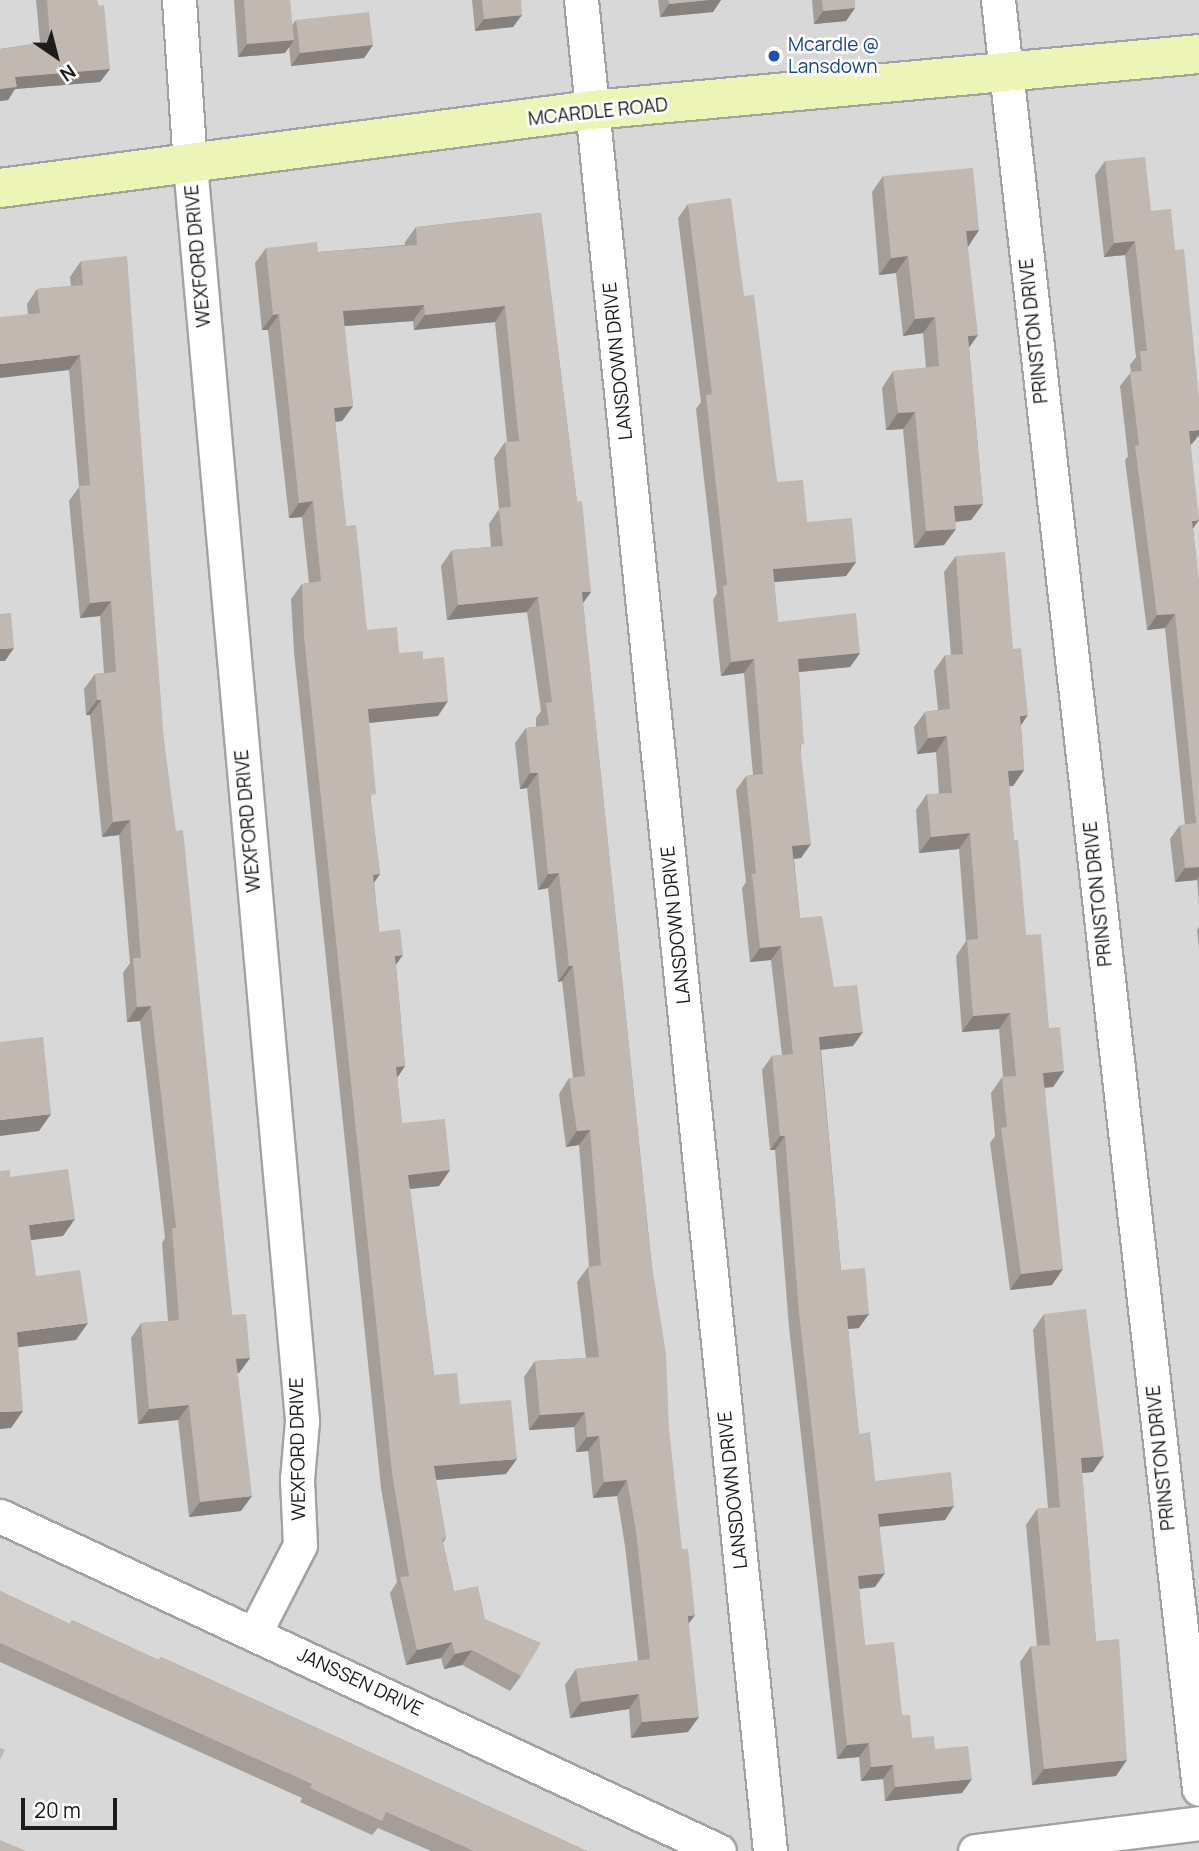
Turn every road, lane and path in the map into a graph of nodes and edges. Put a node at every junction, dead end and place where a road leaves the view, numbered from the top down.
1 (179, 0) edge
2 (580, 0) edge
3 (998, 0) edge
4 (1199, 54) edge
5 (1005, 75) junction
6 (592, 110) junction
7 (190, 165) junction
8 (0, 188) edge
9 (0, 1516) edge
10 (255, 1632) junction
11 (1199, 1789) edge
12 (1199, 1823) edge
13 (719, 1851) edge
14 (771, 1851) edge
15 (975, 1851) edge

1 - 7 street, WEXFORD DRIVE
2 - 6 street, LANSDOWN DRIVE
3 - 5 street, PRINSTON DRIVE
4 - 5 main road, MCARDLE ROAD
5 - 6 main road, MCARDLE ROAD
5 - 11 street, PRINSTON DRIVE
6 - 7 main road, MCARDLE ROAD
6 - 14 street, LANSDOWN DRIVE
7 - 8 main road, MCARDLE ROAD
7 - 10 street, WEXFORD DRIVE
9 - 10 street, JANSSEN DRIVE
10 - 13 street, JANSSEN DRIVE
12 - 15 street

